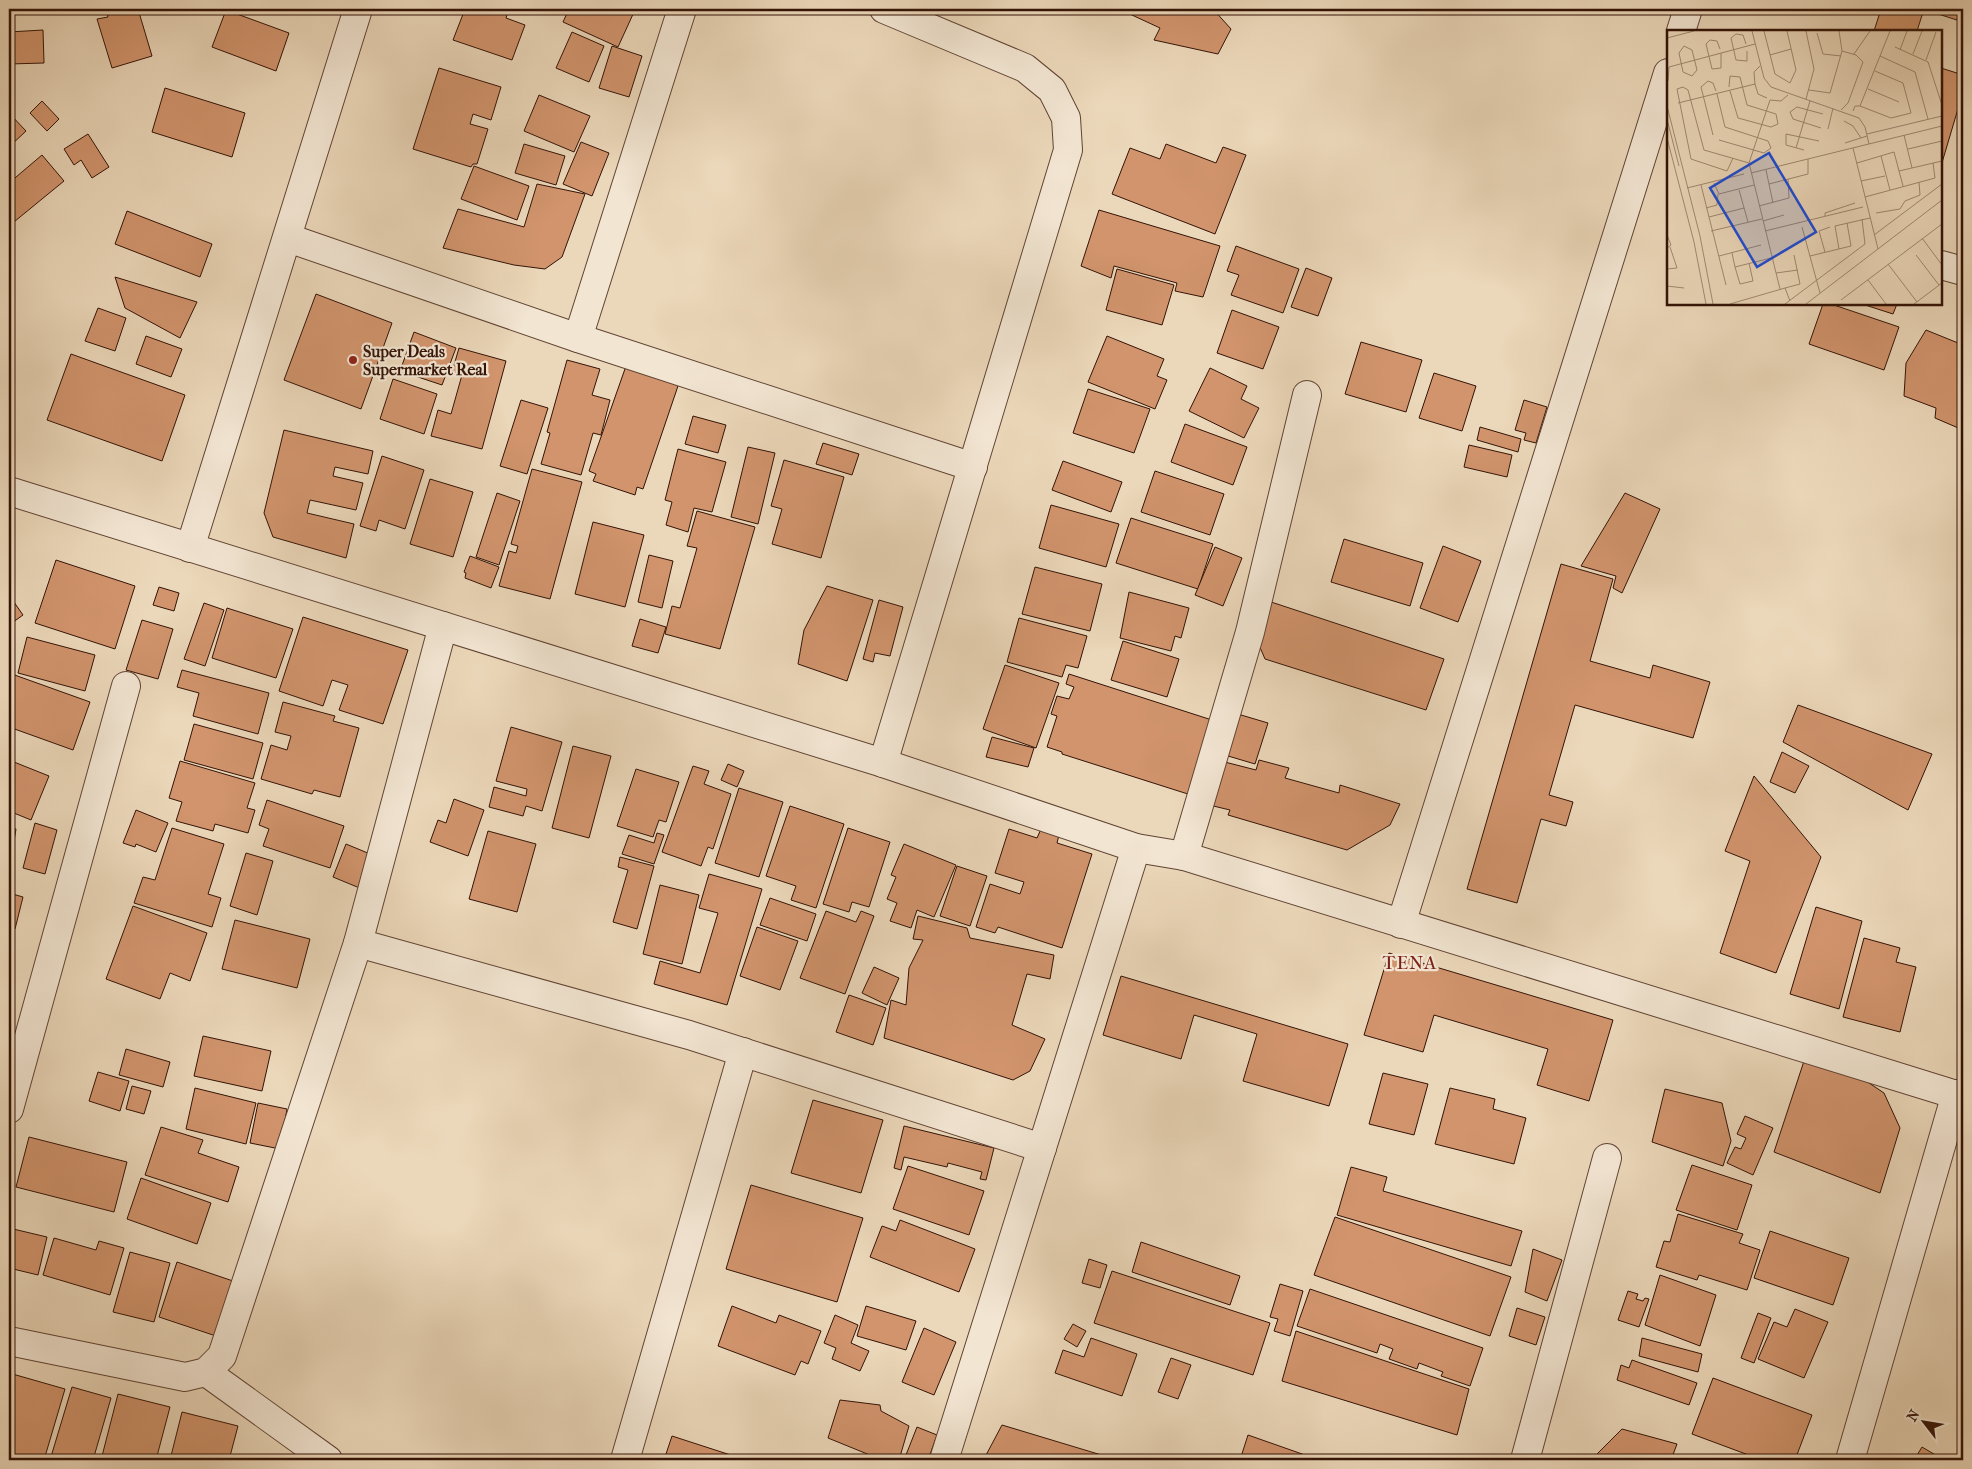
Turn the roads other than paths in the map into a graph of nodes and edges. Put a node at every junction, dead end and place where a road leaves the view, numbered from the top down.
1 (358, 9) edge
2 (682, 9) edge
3 (884, 9) edge
4 (1688, 9) edge
5 (1681, 30) edge
6 (1667, 76) edge
7 (288, 238) junction
8 (1942, 265) edge
9 (1963, 271) edge
10 (578, 338) junction
11 (1307, 395) dead end
12 (974, 467) junction
13 (9, 491) edge
14 (190, 548) junction
15 (442, 626) junction
16 (126, 686) dead end
17 (883, 763) junction
18 (1136, 848) junction
19 (1184, 856) junction
20 (1401, 924) junction
21 (358, 943) junction
22 (743, 1052) junction
23 (1959, 1095) edge
24 (9, 1109) edge
25 (1042, 1148) junction
26 (1607, 1158) dead end
27 (9, 1341) edge
28 (206, 1372) junction
29 (328, 1460) edge
30 (625, 1460) edge
31 (944, 1460) edge
32 (1525, 1460) edge
33 (1850, 1460) edge

1 - 7 street
2 - 10 street
3 - 12 street
4 - 5 street
6 - 20 street
7 - 10 street
7 - 14 street
8 - 9 street
10 - 12 street
11 - 19 street
12 - 17 street
13 - 14 street
14 - 15 street
15 - 17 street
15 - 21 street
16 - 24 street
17 - 18 street
18 - 19 street
18 - 25 street
19 - 20 street
20 - 23 street
21 - 22 street
21 - 28 street
22 - 25 street
22 - 30 street
23 - 33 street
25 - 31 street
26 - 32 street
27 - 28 street
28 - 29 street

